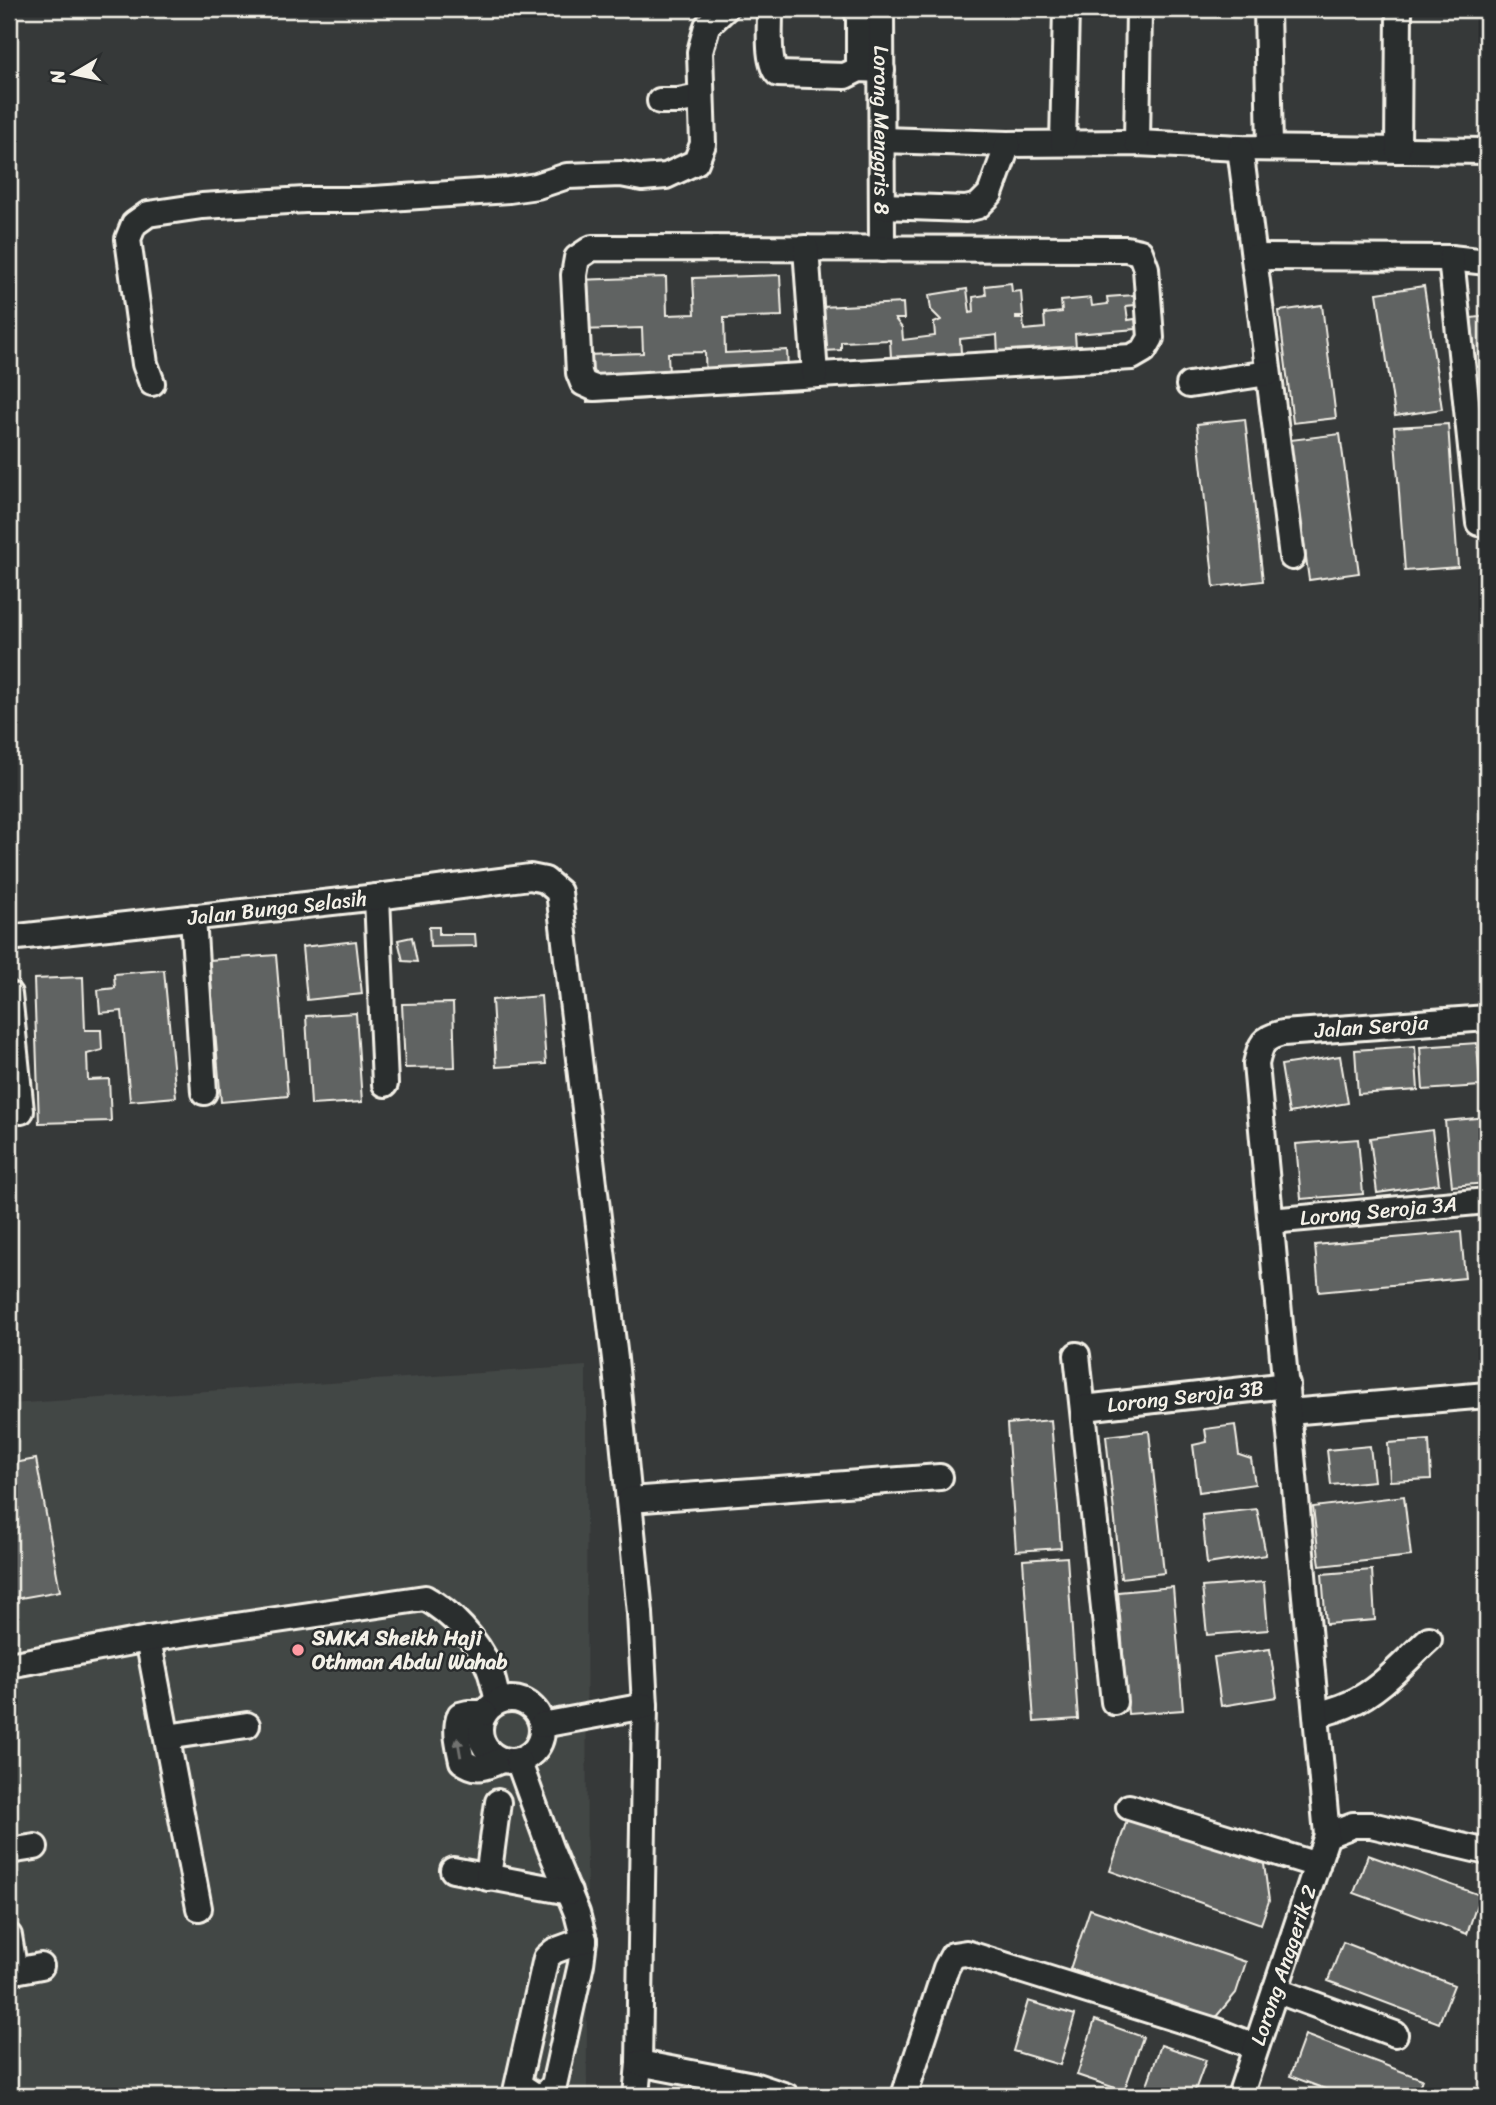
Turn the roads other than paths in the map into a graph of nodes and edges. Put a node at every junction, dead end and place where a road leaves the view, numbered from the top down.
1 (725, 9) edge
2 (773, 9) edge
3 (856, 9) edge
4 (881, 9) edge
5 (1066, 9) edge
6 (1139, 9) edge
7 (1266, 9) edge
8 (1399, 9) edge
9 (871, 69) junction
10 (701, 97) junction
11 (660, 101) dead end
12 (882, 140) junction
13 (1137, 142) junction
14 (1063, 144) junction
15 (1008, 145) junction
16 (1240, 148) junction
17 (1270, 148) junction
18 (1398, 150) junction
19 (1487, 151) edge
20 (882, 206) junction
21 (806, 248) junction
22 (882, 249) junction
23 (1254, 257) junction
24 (1451, 258) junction
25 (1487, 262) edge
26 (1268, 373) junction
27 (815, 375) junction
28 (152, 383) dead end
29 (1189, 385) dead end
30 (1479, 523) dead end
31 (1292, 557) dead end
32 (377, 897) junction
33 (193, 917) junction
34 (9, 938) edge
35 (9, 994) edge
36 (1487, 1018) edge
37 (385, 1084) dead end
38 (204, 1092) dead end
39 (21, 1111) dead end
40 (1487, 1201) edge
41 (1271, 1221) junction
42 (1077, 1354) dead end
43 (1287, 1385) junction
44 (1487, 1395) edge
45 (1084, 1408) junction
46 (1289, 1412) junction
47 (940, 1477) dead end
48 (630, 1500) junction
49 (148, 1639) junction
50 (1429, 1639) dead end
51 (9, 1665) edge
52 (1114, 1702) dead end
53 (645, 1706) junction
54 (491, 1707) junction
55 (1318, 1715) junction
56 (247, 1725) dead end
57 (542, 1725) junction
58 (167, 1737) junction
59 (510, 1760) junction
60 (498, 1802) dead end
61 (1129, 1807) dead end
62 (1327, 1835) junction
63 (35, 1847) dead end
64 (9, 1852) edge
65 (1487, 1852) edge
66 (1317, 1865) junction
67 (453, 1870) dead end
68 (488, 1878) junction
69 (569, 1892) junction
70 (199, 1909) dead end
71 (9, 1936) edge
72 (584, 1940) junction
73 (41, 1966) dead end
74 (1275, 1990) junction
75 (1395, 2034) dead end
76 (1256, 2047) junction
77 (639, 2063) junction
78 (517, 2091) edge
79 (636, 2096) edge
80 (786, 2096) edge
81 (904, 2096) edge
82 (1240, 2096) edge

1 - 10 street
2 - 9 street
3 - 9 street
4 - 9 street, Lorong Menggris 8
5 - 14 street
6 - 13 street
7 - 17 street
8 - 18 street
9 - 12 street, Lorong Menggris 8
10 - 11 street
10 - 28 street
12 - 15 street
12 - 20 street, Lorong Menggris 8
13 - 14 street
13 - 16 street
14 - 15 street
15 - 20 street
16 - 17 street
16 - 23 street
17 - 18 street
18 - 19 street
20 - 22 street, Lorong Menggris 8
21 - 22 street
21 - 27 street
21 - 27 street
22 - 27 street
23 - 24 street
23 - 26 street
24 - 25 street
24 - 30 street
26 - 29 street
26 - 31 street
32 - 33 street, Jalan Bunga Selasih
32 - 37 street
32 - 48 street, Jalan Bunga Selasih
33 - 34 street, Jalan Bunga Selasih
33 - 38 street
35 - 39 street
36 - 41 street, Jalan Seroja
40 - 41 street, Lorong Seroja 3A
41 - 43 street
42 - 45 street
43 - 45 street, Lorong Seroja 3B
43 - 46 street
44 - 46 street
45 - 52 street
46 - 55 street
47 - 48 street
48 - 53 street
49 - 51 street
49 - 54 street
49 - 58 street
50 - 55 street
53 - 57 street
53 - 77 street
54 - 57 street
59 -> 54 street
55 - 62 street
56 - 58 street
57 - 59 street
58 - 70 street
59 - 69 street
60 - 68 street
61 - 66 street
62 - 65 street
62 - 66 street, Lorong Anggerik 2
63 - 64 street
66 - 74 street, Lorong Anggerik 2
67 - 68 street
68 - 69 street
69 - 72 street
71 - 73 street
72 - 78 street
72 - 78 street
74 - 75 street
74 - 76 street, Lorong Anggerik 2
76 - 81 street
76 - 82 street, Lorong Anggerik 2
77 - 79 street
77 - 80 street

